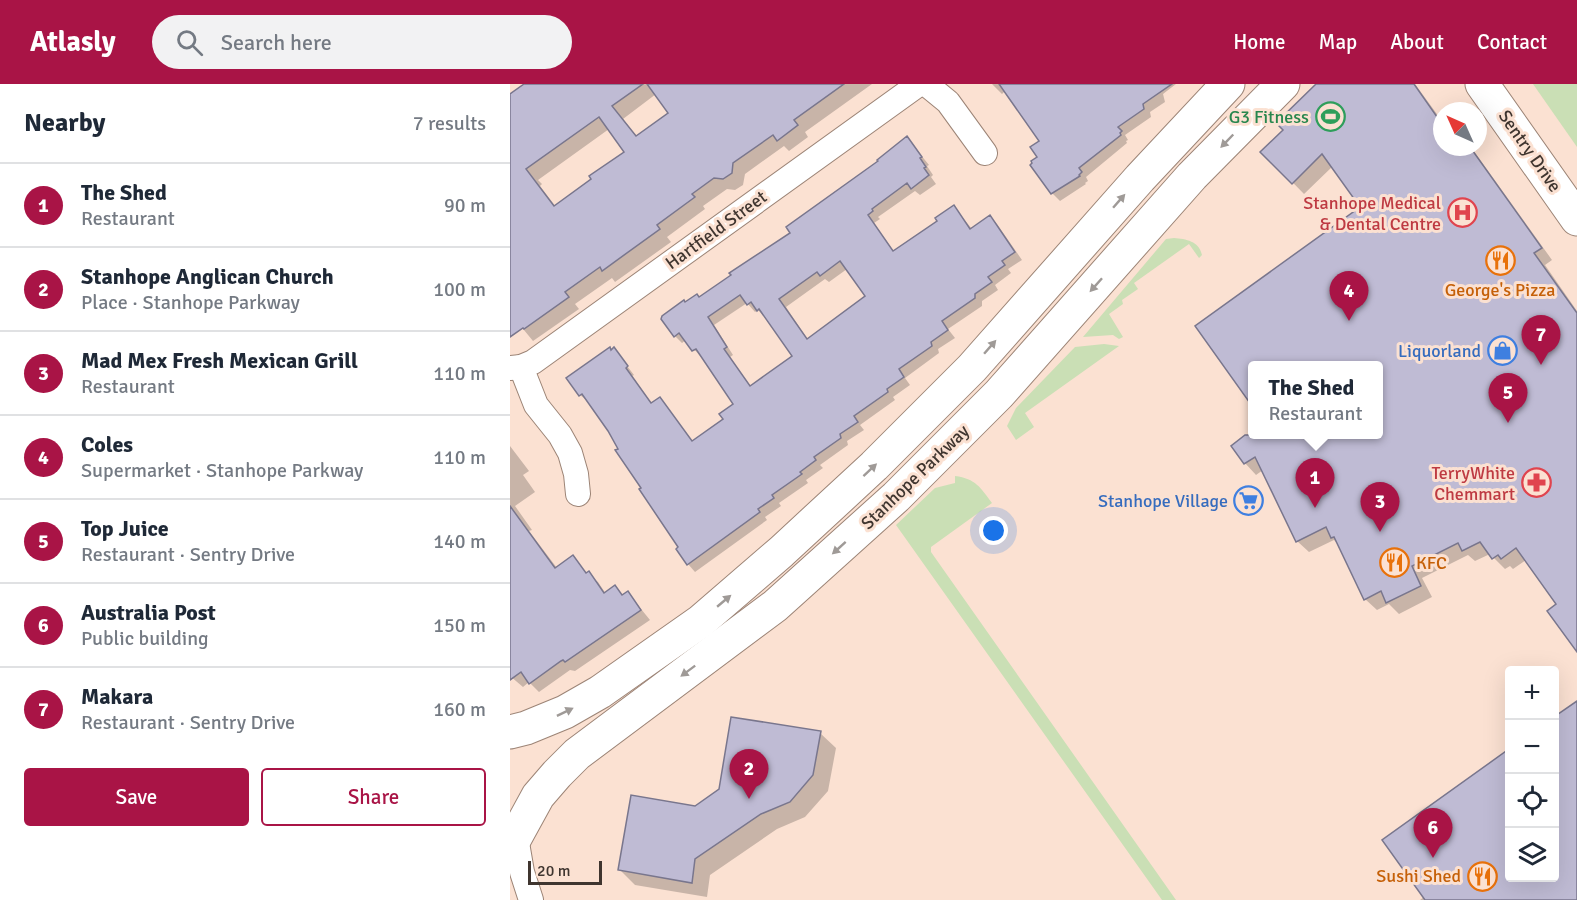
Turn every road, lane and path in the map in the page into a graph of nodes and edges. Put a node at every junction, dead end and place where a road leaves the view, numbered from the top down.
1 (919, 84) edge
2 (926, 84) edge
3 (1228, 84) edge
4 (1283, 84) edge
5 (1482, 84) edge
6 (1505, 84) edge
7 (985, 153) dead end
8 (1577, 194) edge
9 (1577, 219) edge
10 (515, 368) edge
11 (578, 494) dead end
12 (510, 732) edge
13 (510, 790) edge
14 (515, 839) edge
15 (531, 900) edge

1 - 10 street, Hartfield Street
2 - 7 street
12 -> 3 main road, Stanhope Parkway
4 -> 14 main road, Stanhope Parkway
5 - 9 main road, Sentry Drive
6 - 8 main road, Sentry Drive
10 - 11 street
13 - 14 main road
14 - 15 street

